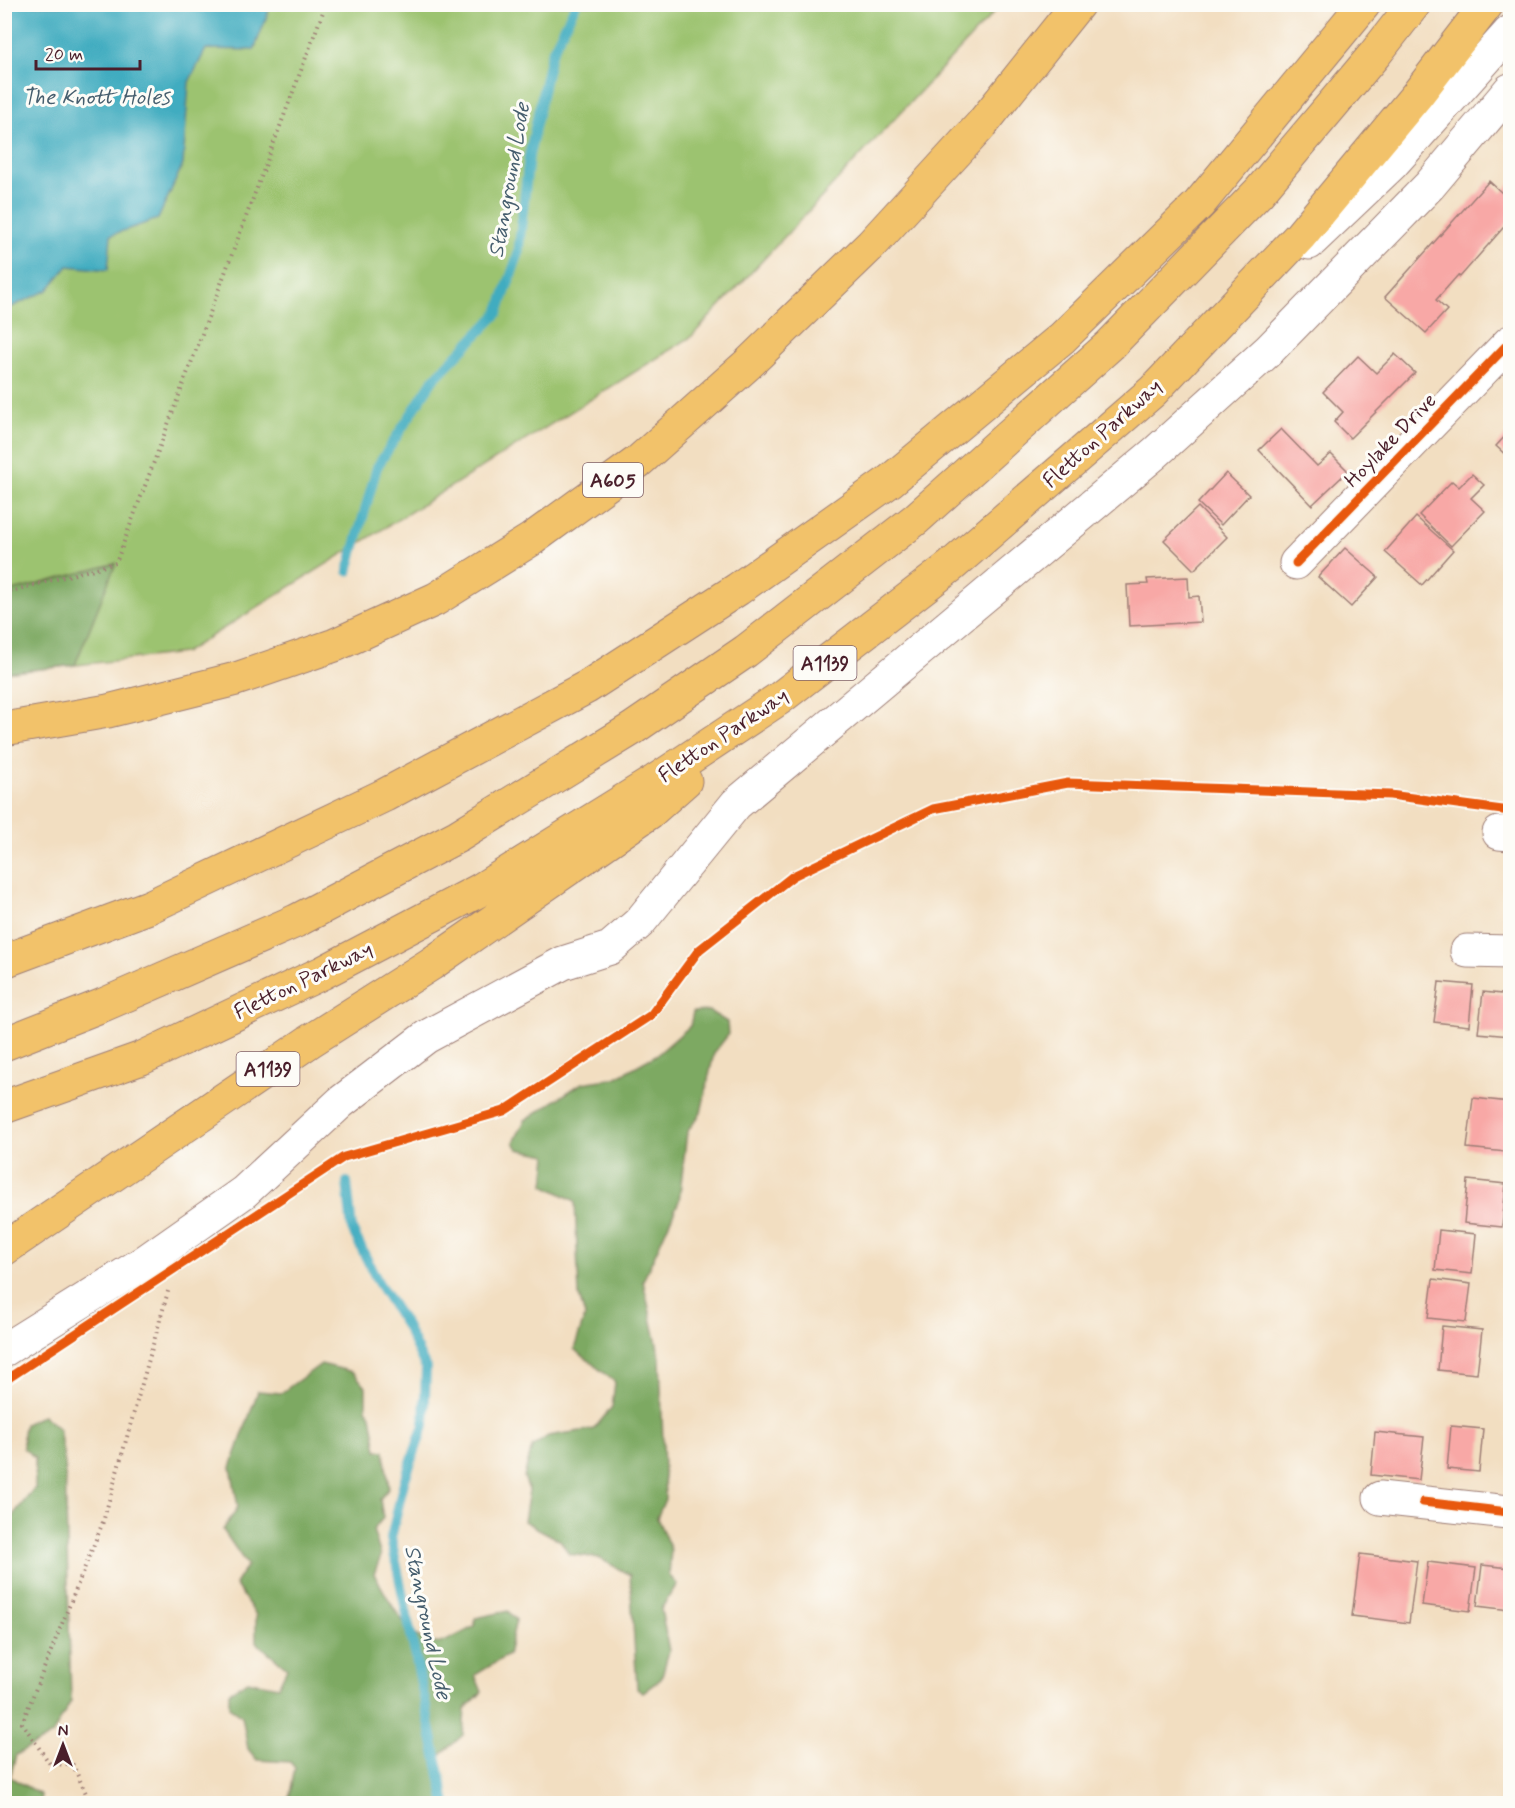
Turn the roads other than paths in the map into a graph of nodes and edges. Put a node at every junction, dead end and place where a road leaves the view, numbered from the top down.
1 (1078, 4) edge
2 (1364, 4) edge
3 (1414, 4) edge
4 (1487, 4) edge
5 (1510, 32) edge
6 (1510, 90) edge
7 (1510, 342) edge
8 (1153, 391) junction
9 (1296, 563) dead end
10 (780, 698) junction
11 (4, 729) edge
12 (1467, 951) dead end
13 (1510, 952) edge
14 (4, 961) edge
15 (4, 1044) edge
16 (4, 1107) edge
17 (4, 1249) edge
18 (4, 1350) edge
19 (1380, 1498) dead end
20 (1510, 1504) edge

1 - 11 main road, A605
2 - 14 main road
3 - 15 main road, A1139
4 - 8 main road, Fletton Parkway / A1139
5 - 8 street
6 - 18 street
7 - 9 street, Hoylake Drive
8 - 10 main road, Fletton Parkway / A1139
10 - 16 main road, Fletton Parkway / A1139
10 - 17 main road, A1139
12 - 13 street
19 - 20 street

